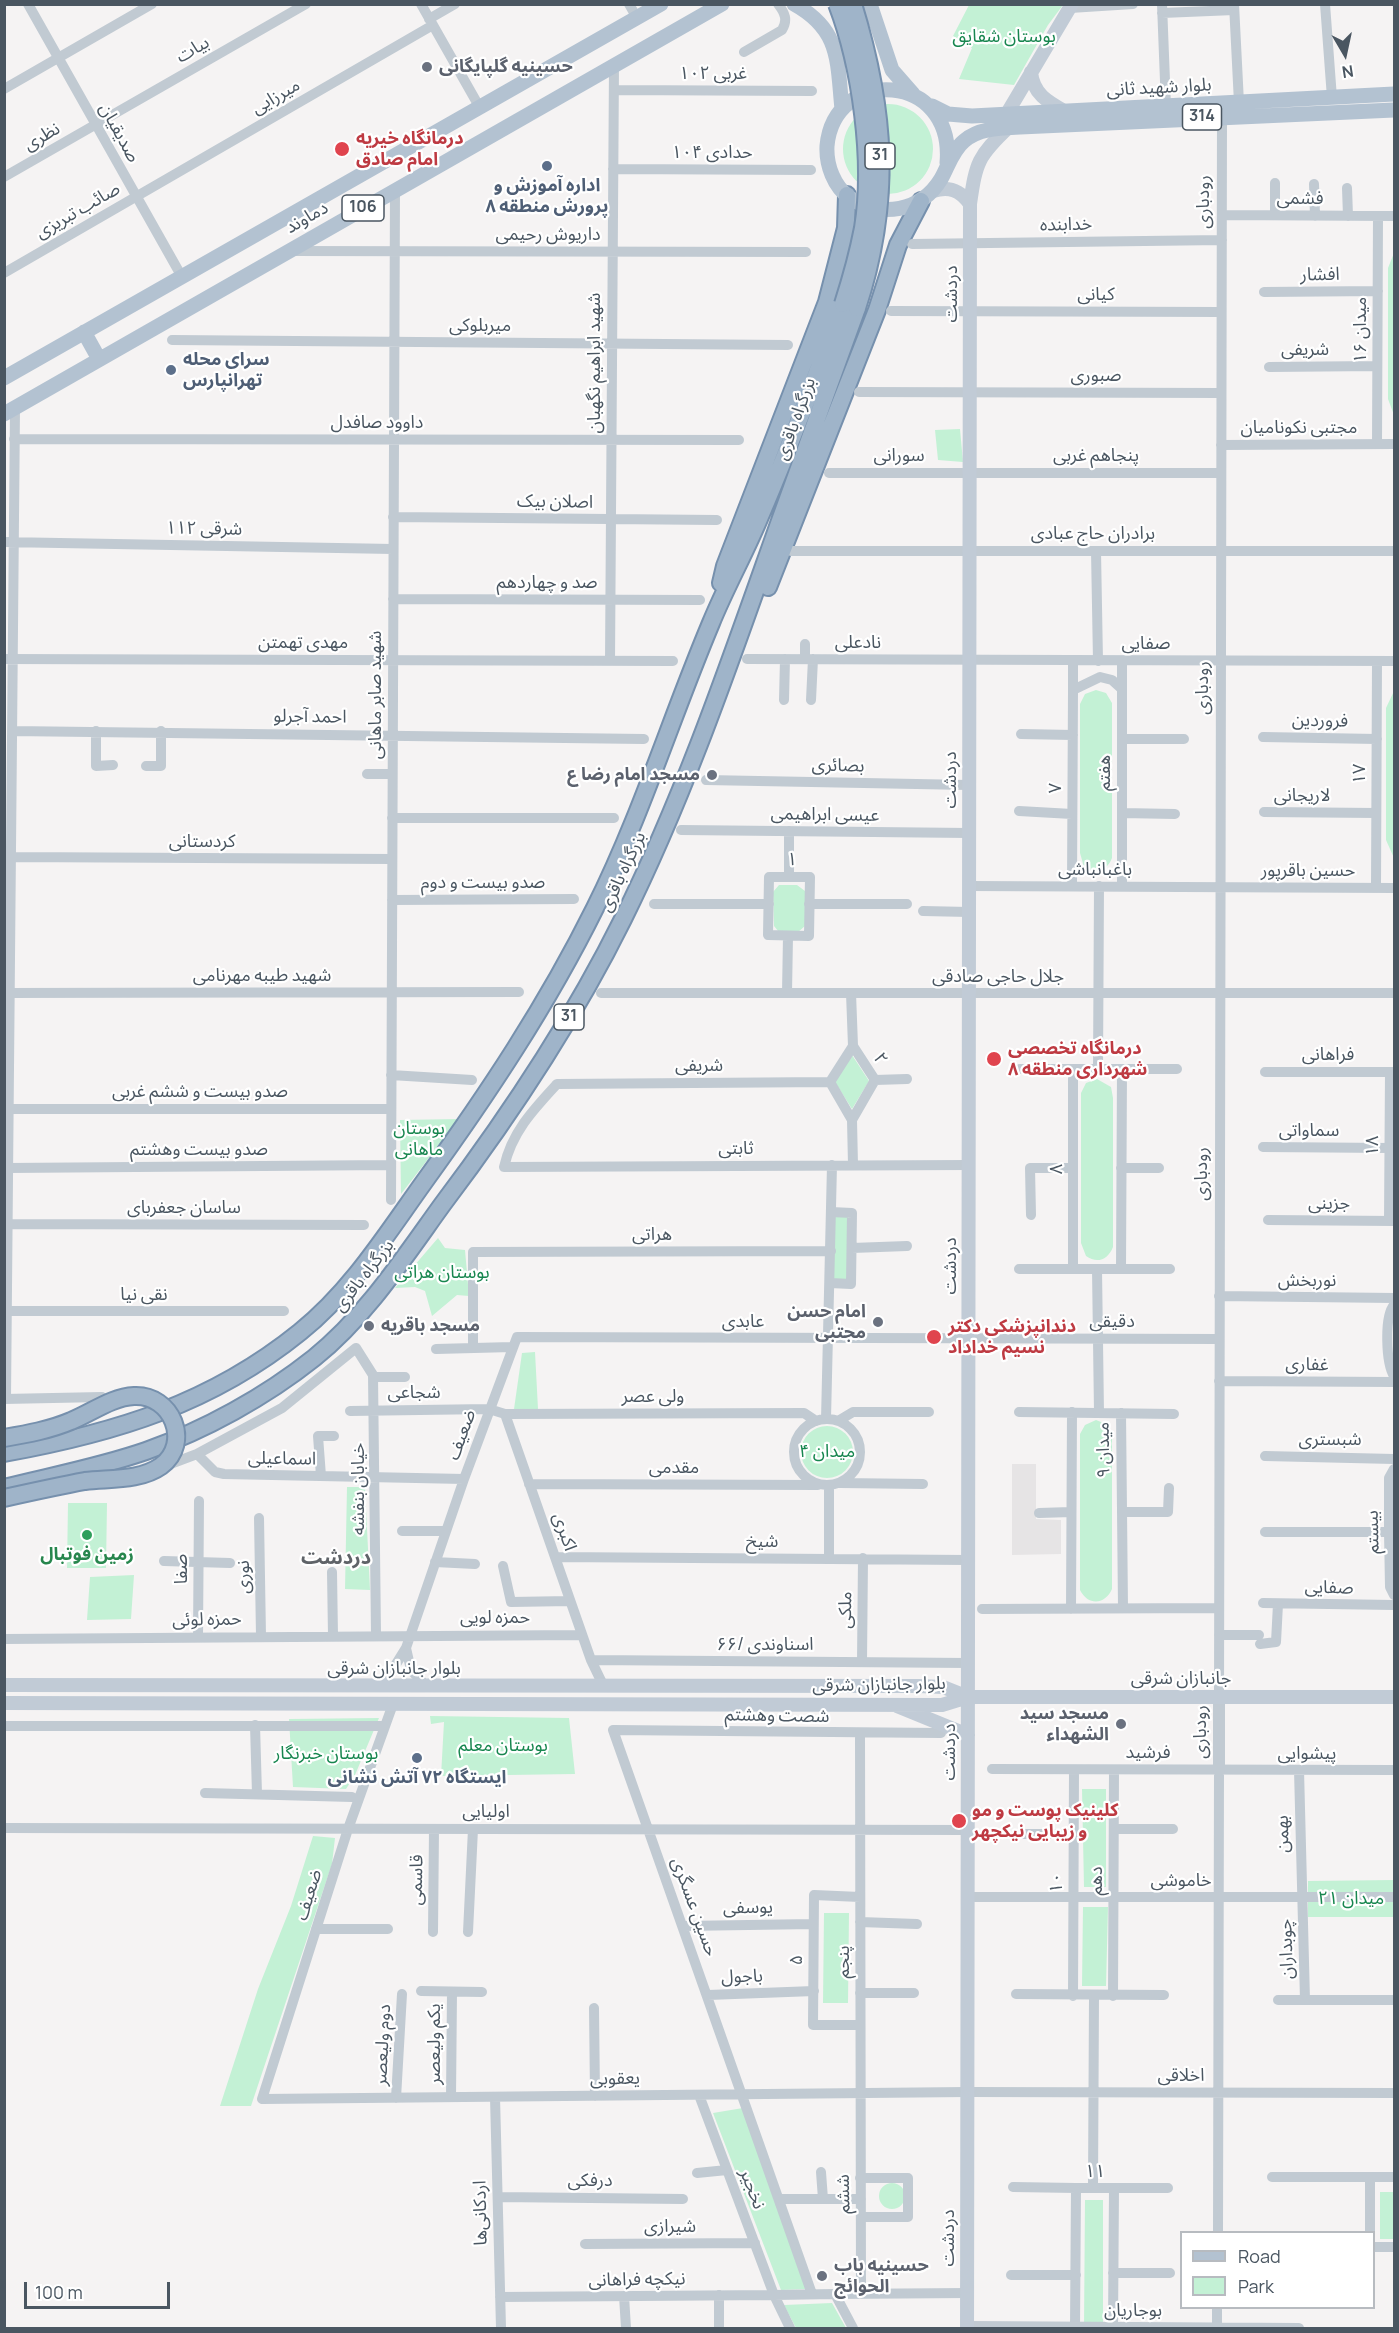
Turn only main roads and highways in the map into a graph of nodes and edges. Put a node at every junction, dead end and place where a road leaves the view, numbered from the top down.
1 (661, 4) edge
2 (723, 4) edge
3 (794, 4) edge
4 (837, 4) edge
5 (853, 4) edge
6 (870, 4) edge
7 (1071, 6) edge
8 (1031, 72) junction
9 (1395, 94) edge
10 (915, 96) junction
11 (1359, 104) junction
12 (928, 105) junction
13 (842, 109) junction
14 (1395, 110) edge
15 (1066, 112) junction
16 (1008, 121) junction
17 (947, 163) junction
18 (847, 195) junction
19 (927, 196) junction
20 (970, 204) junction
21 (850, 306) junction
22 (84, 332) junction
23 (99, 359) junction
24 (4, 378) edge
25 (10, 411) edge
26 (711, 622) junction
27 (742, 632) junction
28 (4, 1438) edge
29 (4, 1453) edge
30 (4, 1488) edge
31 (4, 1498) edge
32 (4, 1684) edge
33 (968, 1697) junction
34 (1395, 1697) edge
35 (4, 1704) edge
36 (893, 1704) junction
37 (968, 1735) junction
38 (967, 2327) edge

1 - 22 main road, دماوند / 106
2 - 23 main road, دماوند / 106
3 - 13 main road
4 - 21 highway, بزرگراه باقری / 31, bridge
5 - 21 highway, بزرگراه باقری / 31, bridge
6 - 10 main road
7 - 8 main road, دردشت
8 - 15 main road
8 - 16 main road, دردشت
9 - 11 main road, بلوار شهید ثانی / 314
10 - 12 main road
10 - 13 main road
11 - 14 main road, بلوار شهید ثانی / 314
11 - 15 main road, بلوار شهید ثانی / 314
11 - 16 main road, بلوار شهید ثانی / 314
12 - 16 main road, بلوار شهید ثانی / 314
12 - 17 main road
13 - 18 main road
15 - 16 main road, بلوار شهید ثانی / 314
16 - 17 main road, بلوار شهید ثانی / 314
16 - 20 main road, دردشت
17 - 19 main road
18 - 19 main road
18 - 26 highway
19 - 20 main road
19 - 27 highway
20 - 33 main road, دردشت
21 - 26 highway, بزرگراه باقری / 31
21 - 27 highway, بزرگراه باقری / 31
22 - 23 main road
22 - 24 main road, دماوند / 106
23 - 25 main road, دماوند / 106
26 - 29 highway, بزرگراه باقری / 31
27 - 30 highway, بزرگراه باقری / 31
28 - 31 highway, bridge
32 - 33 main road, بلوار جانبازان شرقی
33 - 34 main road, جانبازان شرقی
33 - 36 main road, بلوار جانبازان شرقی
33 - 37 main road, دردشت
35 - 36 main road, بلوار جانبازان شرقی
36 - 37 main road
37 - 38 main road, دردشت

